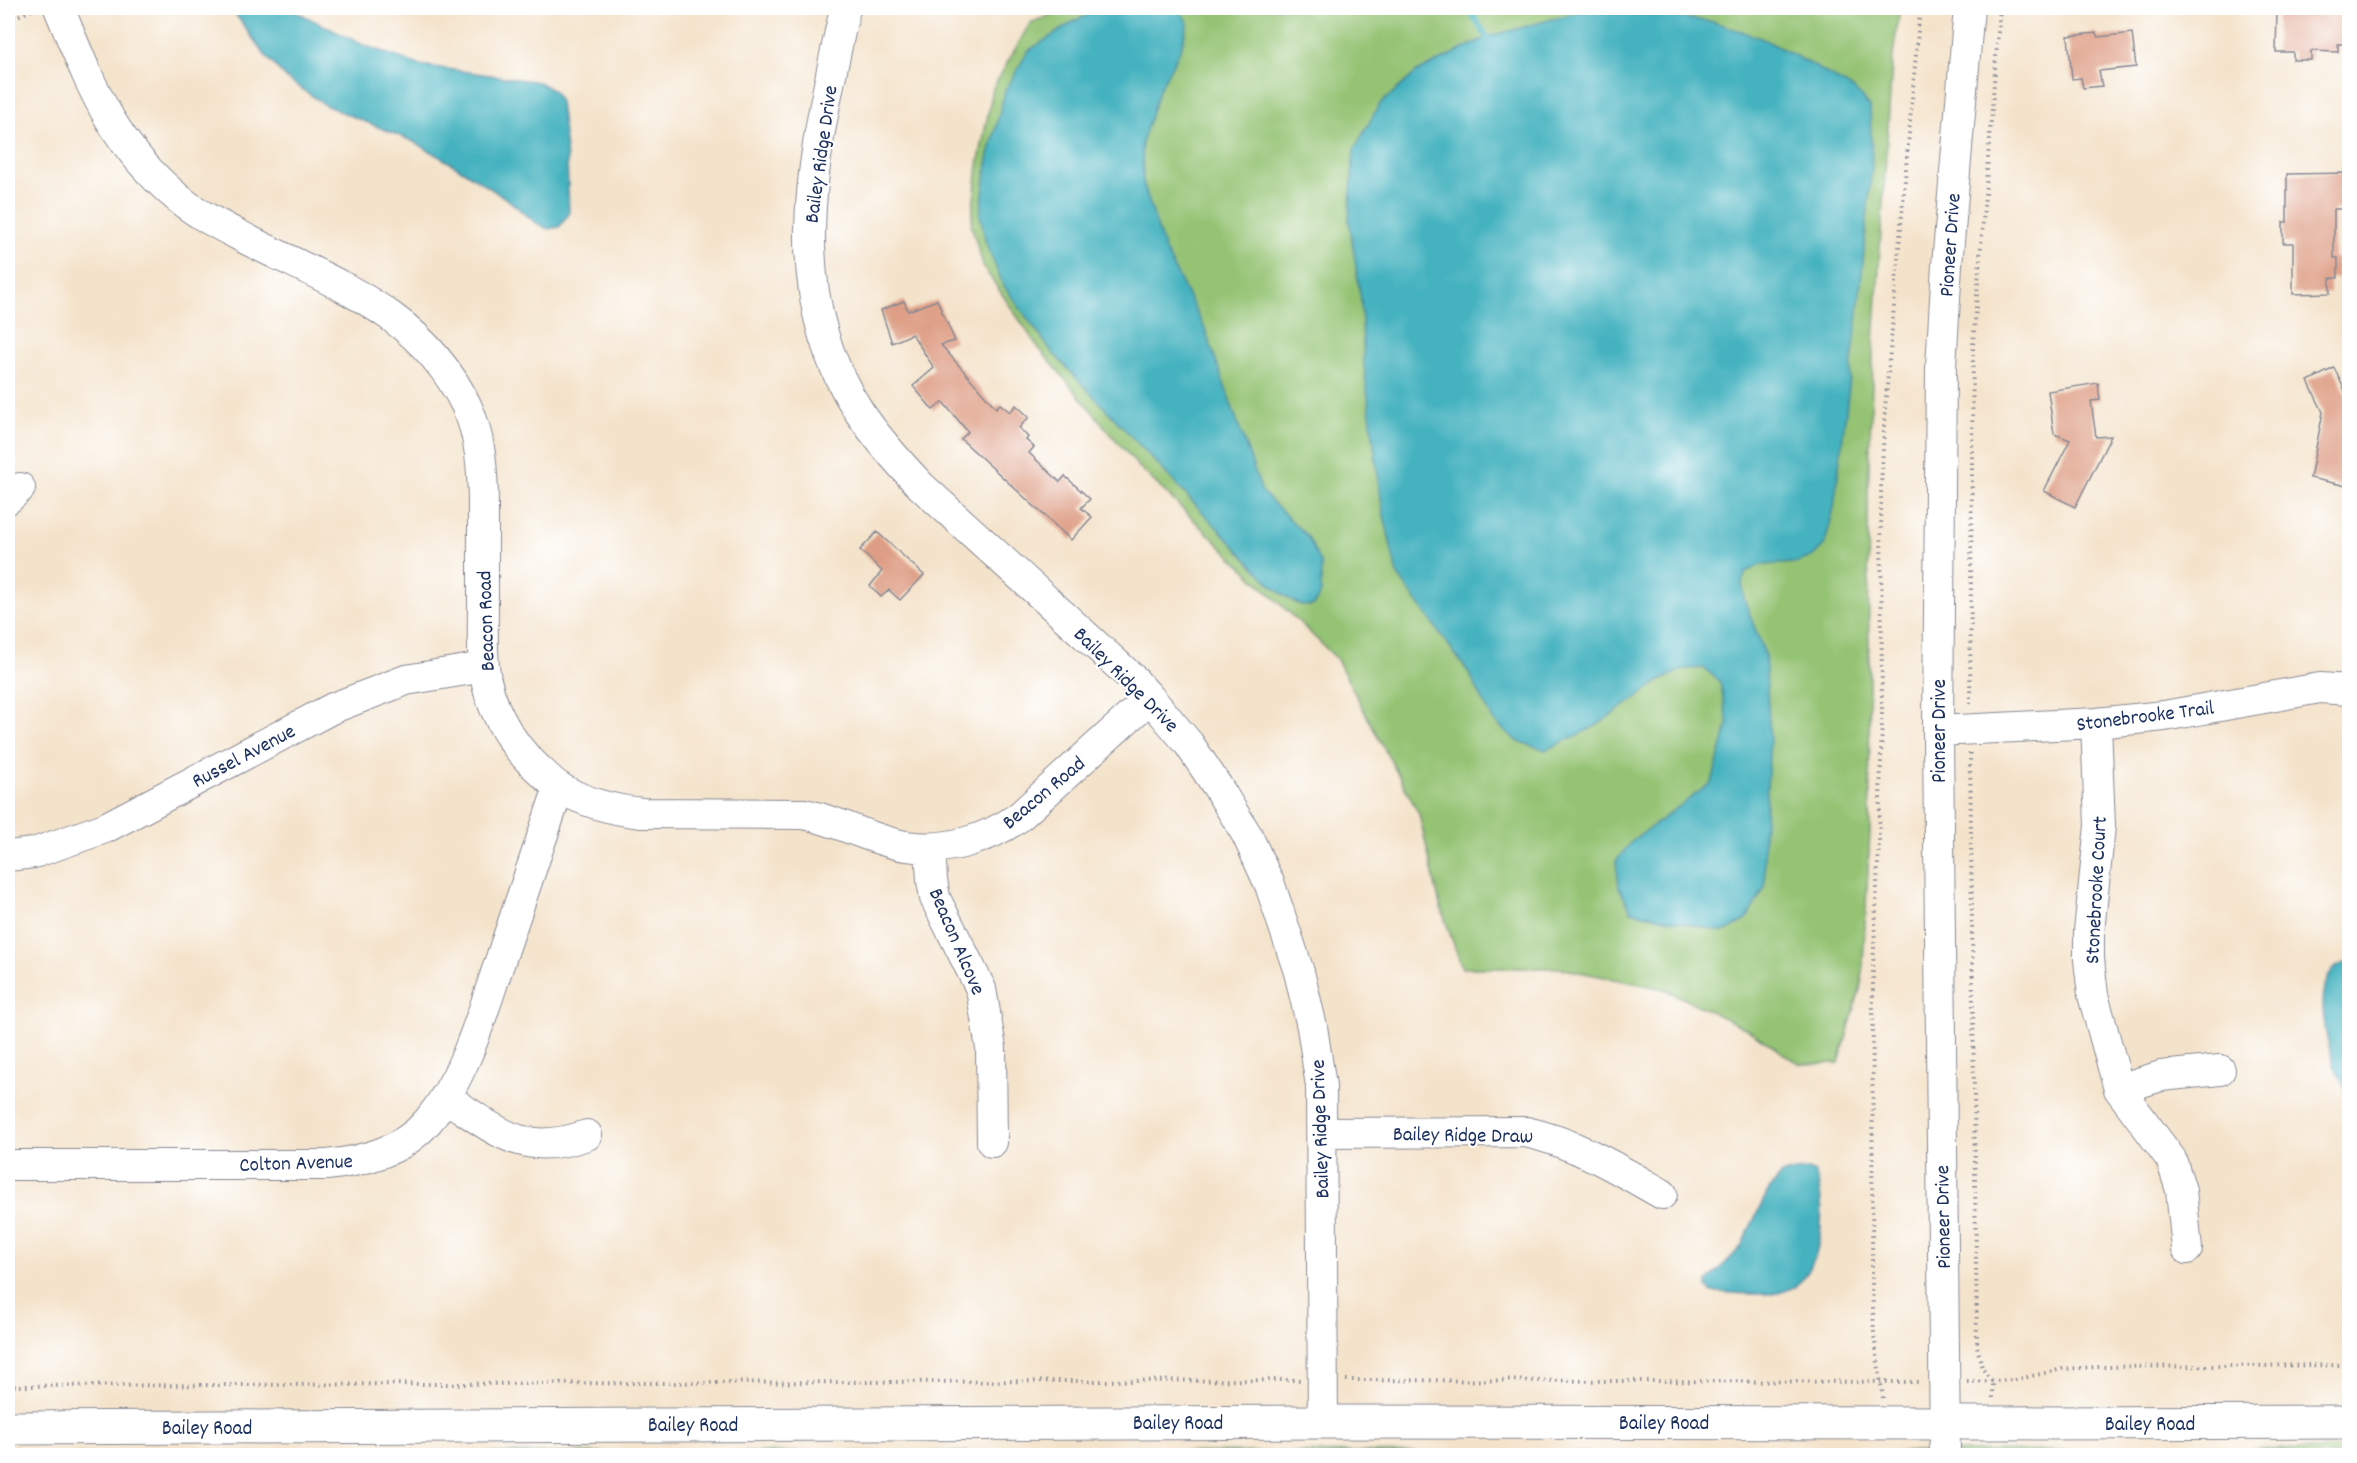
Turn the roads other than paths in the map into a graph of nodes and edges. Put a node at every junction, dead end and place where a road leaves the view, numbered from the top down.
1 (59, 8) edge
2 (845, 8) edge
3 (1969, 8) edge
4 (484, 667) junction
5 (2349, 690) edge
6 (1150, 698) junction
7 (2096, 723) junction
8 (1938, 731) junction
9 (559, 787) junction
10 (930, 848) junction
11 (8, 856) edge
12 (2220, 1070) dead end
13 (2119, 1089) junction
14 (445, 1097) junction
15 (1322, 1132) junction
16 (587, 1135) dead end
17 (992, 1142) dead end
18 (8, 1165) edge
19 (1662, 1194) dead end
20 (2187, 1250) dead end
21 (1323, 1422) junction
22 (2349, 1422) edge
23 (1944, 1423) junction
24 (8, 1428) edge
25 (1945, 1455) edge

1 - 4 street, Beacon Road
2 - 6 street, Bailey Ridge Drive
3 - 8 street, Pioneer Drive
4 - 9 street, Beacon Road
4 - 11 street, Russel Avenue
5 - 7 street, Stonebrooke Trail
6 - 10 street, Beacon Road
6 - 15 street, Bailey Ridge Drive
7 - 8 street, Stonebrooke Trail
7 - 13 street, Stonebrooke Court
8 - 23 street, Pioneer Drive
9 - 10 street, Beacon Road
9 - 14 street, Colton Avenue
10 - 17 street, Beacon Alcove
12 - 13 street
13 - 20 street
14 - 16 street
14 - 18 street, Colton Avenue
15 - 19 street, Bailey Ridge Draw
15 - 21 street, Bailey Ridge Drive
21 - 23 main road, Bailey Road
21 - 24 main road, Bailey Road
22 - 23 main road, Bailey Road
23 - 25 street, Pioneer Drive

